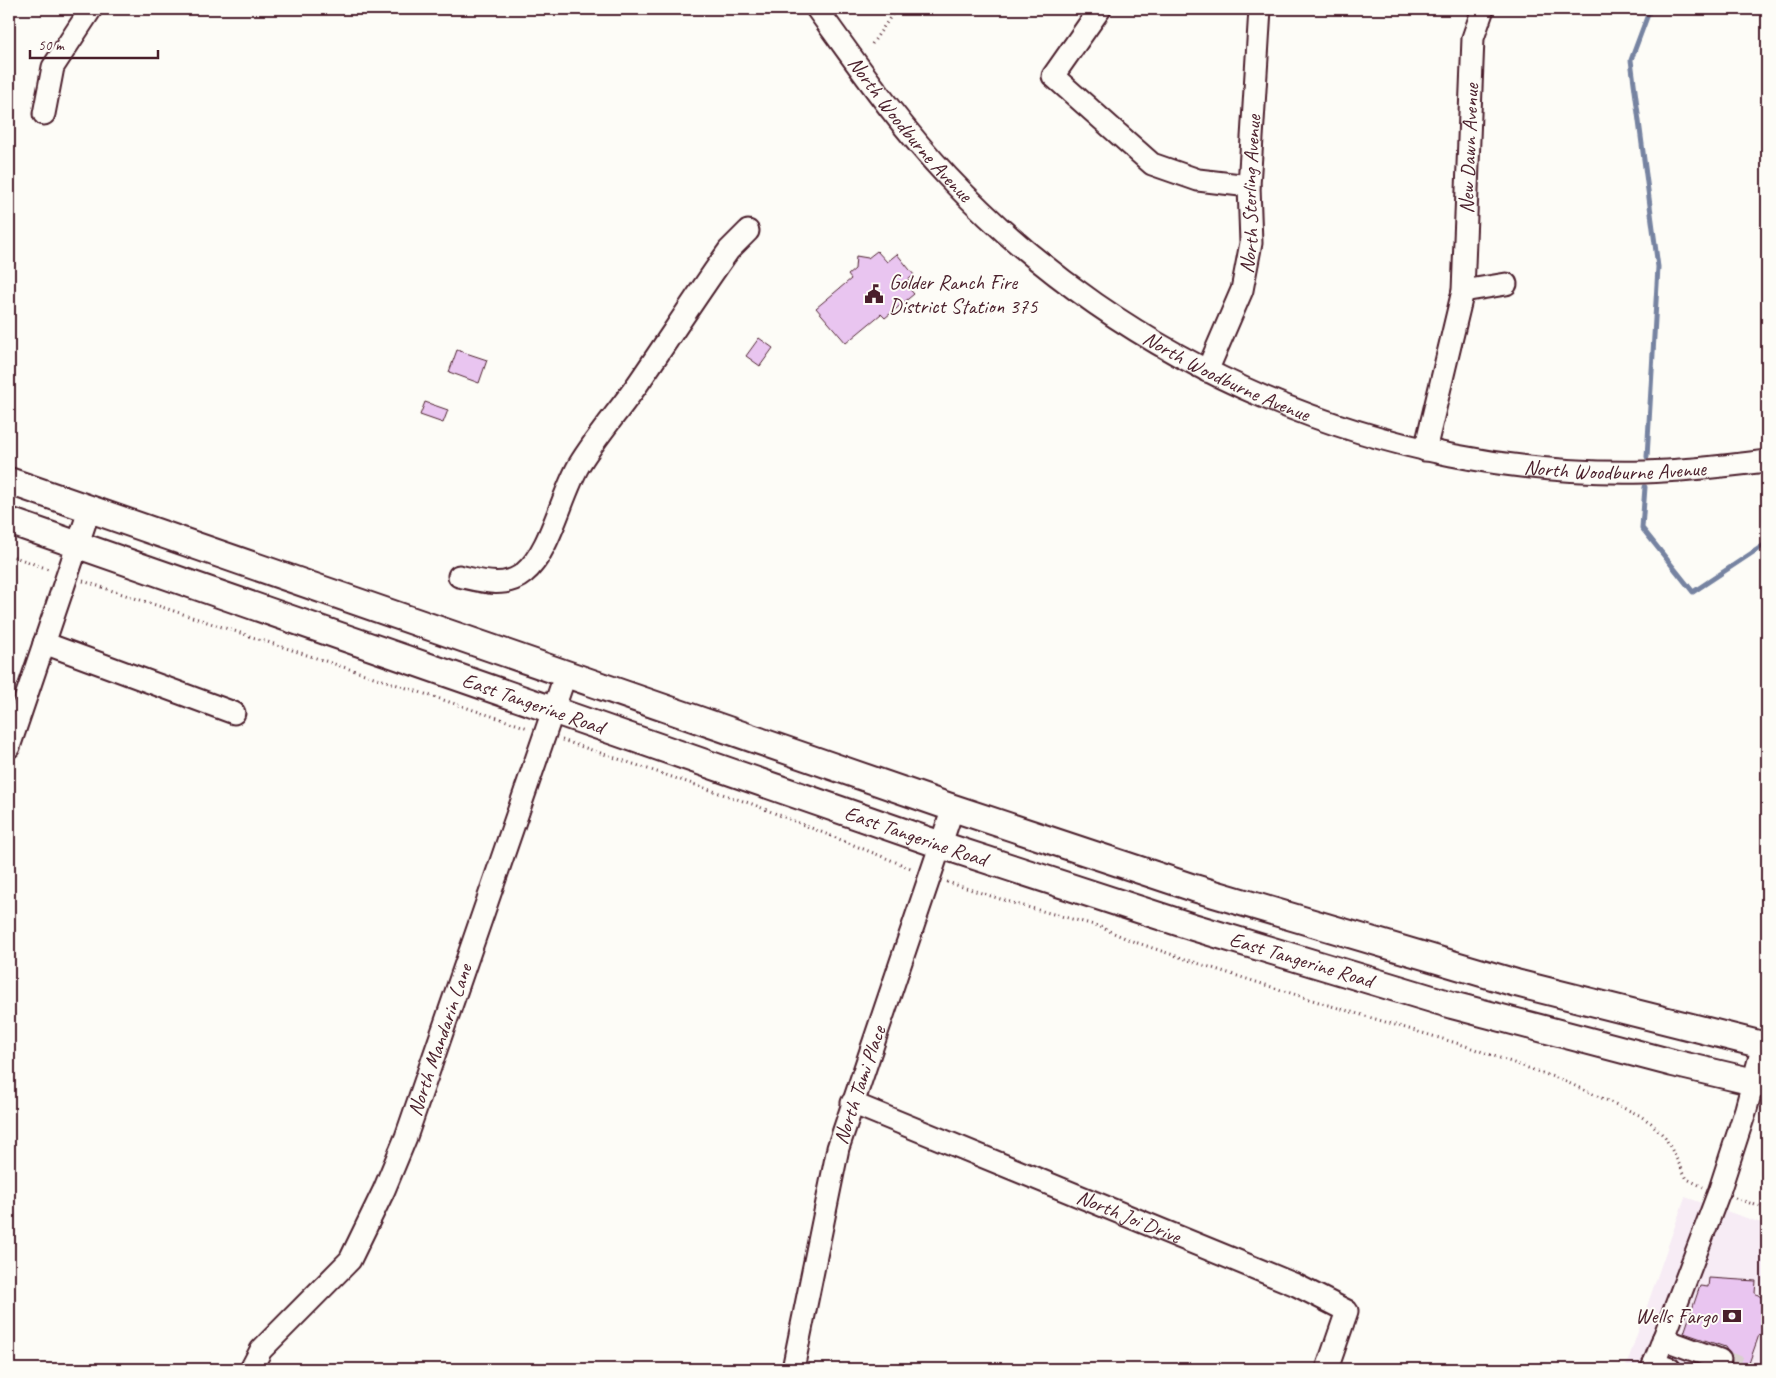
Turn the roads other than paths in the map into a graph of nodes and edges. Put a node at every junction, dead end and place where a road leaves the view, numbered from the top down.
1 (91, 9) edge
2 (818, 9) edge
3 (1100, 9) edge
4 (1260, 9) edge
5 (1483, 9) edge
6 (44, 114) dead end
7 (1250, 186) junction
8 (748, 231) dead end
9 (1506, 284) dead end
10 (1463, 291) junction
11 (1206, 371) junction
12 (1425, 450) junction
13 (1767, 461) edge
14 (9, 481) edge
15 (90, 508) junction
16 (9, 521) edge
17 (78, 545) junction
18 (459, 576) dead end
19 (44, 643) junction
20 (566, 673) junction
21 (234, 713) dead end
22 (549, 722) junction
23 (9, 747) edge
24 (953, 808) junction
25 (941, 845) junction
26 (1765, 1045) edge
27 (1760, 1084) edge
28 (852, 1103) junction
29 (1663, 1339) junction
30 (1720, 1360) tunnel mouth
31 (1658, 1367) edge
32 (250, 1369) edge
33 (793, 1369) edge
34 (1327, 1369) edge

1 - 6 street
2 - 11 street, North Woodburne Avenue
3 - 7 street
4 - 7 street, North Sterling Avenue
5 - 10 street, New Dawn Avenue
7 - 11 street, North Sterling Avenue
8 - 18 street
9 - 10 street
10 - 12 street, New Dawn Avenue
11 - 12 street, North Woodburne Avenue
12 - 13 street, North Woodburne Avenue
14 - 15 main road, East Tangerine Road
15 - 17 street
15 - 20 main road, East Tangerine Road
16 - 17 main road, East Tangerine Road
17 - 19 street
17 - 22 main road, East Tangerine Road
19 - 21 street
19 - 23 street
20 - 22 street, North Mandarin Lane
20 - 24 main road, East Tangerine Road
22 - 25 main road, East Tangerine Road
22 - 32 street, North Mandarin Lane
24 - 25 street, North Tami Place
24 - 26 main road, East Tangerine Road
25 - 27 main road, East Tangerine Road
25 - 28 street, North Tami Place
26 - 27 street
27 - 29 street
28 - 33 street, North Tami Place
28 - 34 street, North Joi Drive
29 - 30 street
29 - 31 street

